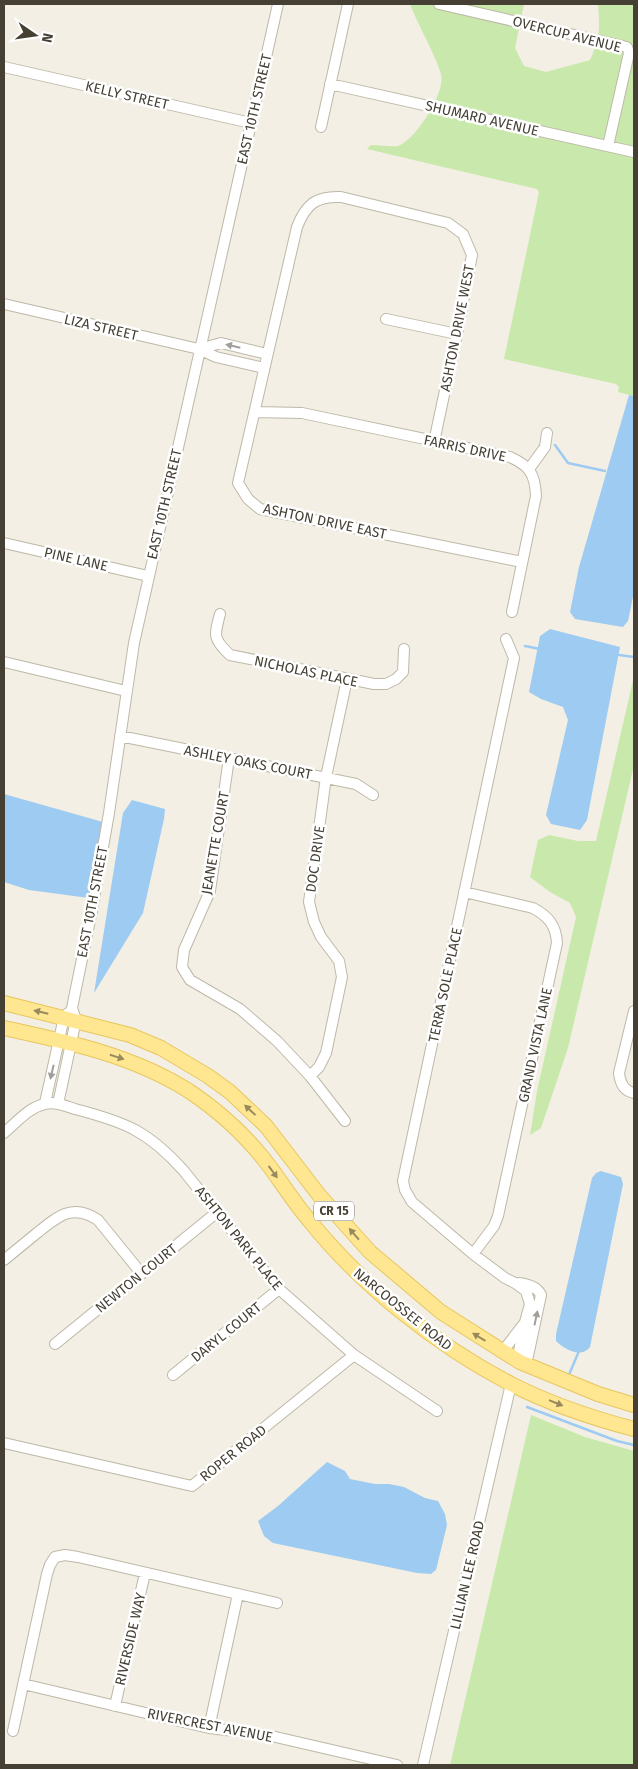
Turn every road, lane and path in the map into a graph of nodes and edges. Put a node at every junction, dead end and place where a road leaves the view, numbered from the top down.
1 (278, 4) edge
2 (348, 4) edge
3 (439, 4) edge
4 (4, 67) edge
5 (330, 84) junction
6 (251, 123) junction
7 (321, 127) dead end
8 (608, 146) junction
9 (634, 152) edge
10 (4, 304) edge
11 (386, 319) dead end
12 (457, 334) junction
13 (199, 349) junction
14 (267, 354) junction
15 (264, 368) junction
16 (254, 412) junction
17 (547, 434) dead end
18 (434, 442) junction
19 (529, 469) junction
20 (4, 543) edge
21 (522, 562) junction
22 (148, 576) junction
23 (512, 612) dead end
24 (220, 614) dead end
25 (506, 639) dead end
26 (404, 649) dead end
27 (4, 662) edge
28 (347, 679) junction
29 (126, 691) junction
30 (120, 736) junction
31 (229, 758) junction
32 (326, 778) junction
33 (373, 795) dead end
34 (464, 892) junction
35 (4, 1004) edge
36 (634, 1011) edge
37 (70, 1015) junction
38 (4, 1028) edge
39 (65, 1041) junction
40 (310, 1076) junction
41 (634, 1093) edge
42 (45, 1103) junction
43 (58, 1104) junction
44 (344, 1121) dead end
45 (4, 1132) edge
46 (216, 1213) junction
47 (473, 1254) junction
48 (4, 1260) edge
49 (141, 1274) junction
50 (515, 1283) junction
51 (279, 1289) junction
52 (524, 1322) junction
53 (56, 1344) dead end
54 (503, 1351) junction
55 (354, 1355) junction
56 (520, 1362) junction
57 (173, 1375) dead end
58 (511, 1384) junction
59 (634, 1405) edge
60 (437, 1410) dead end
61 (634, 1429) edge
62 (4, 1443) edge
63 (145, 1572) junction
64 (238, 1594) junction
65 (277, 1603) dead end
66 (23, 1684) junction
67 (115, 1706) junction
68 (209, 1728) junction
69 (13, 1731) dead end
70 (397, 1765) edge
71 (423, 1765) edge

1 - 6 street, EAST 10TH STREET
2 - 5 street
3 - 8 street, OVERCUP AVENUE
4 - 6 street, KELLY STREET
5 - 7 street
5 - 8 street, SHUMARD AVENUE
6 - 13 street, EAST 10TH STREET
8 - 9 street, SHUMARD AVENUE
10 - 13 street, LIZA STREET
11 - 12 street
12 - 14 street, ASHTON DRIVE WEST
12 - 18 street, ASHTON DRIVE WEST
14 -> 13 street
13 - 15 street, LIZA STREET
13 - 22 street, EAST 10TH STREET
14 - 15 street, ASHTON DRIVE EAST
15 - 16 street, ASHTON DRIVE EAST
16 - 18 street, FARRIS DRIVE
16 - 21 street, ASHTON DRIVE EAST
17 - 19 street
18 - 19 street, FARRIS DRIVE
19 - 21 street
20 - 22 street, PINE LANE
21 - 23 street
22 - 29 street, EAST 10TH STREET
24 - 28 street, NICHOLAS PLACE
25 - 34 street, TERRA SOLE PLACE
26 - 28 street, NICHOLAS PLACE
27 - 29 street
28 - 32 street, DOC DRIVE
29 - 30 street, EAST 10TH STREET
30 - 31 street, ASHLEY OAKS COURT
30 - 37 street, EAST 10TH STREET
31 - 32 street, ASHLEY OAKS COURT
31 - 40 street, JEANETTE COURT
32 - 33 street, ASHLEY OAKS COURT
32 - 40 street, DOC DRIVE
34 - 47 street, TERRA SOLE PLACE
34 - 47 street, GRAND VISTA LANE
37 -> 35 main road, NARCOOSSEE ROAD / CR 15
36 - 41 street
37 - 39 street, EAST 10TH STREET
54 -> 37 main road, NARCOOSSEE ROAD / CR 15
38 - 39 main road, NARCOOSSEE ROAD / CR 15
39 -> 42 street
39 - 43 street
39 -> 58 main road, NARCOOSSEE ROAD / CR 15
40 - 44 street, JEANETTE COURT
42 - 43 street, ASHTON PARK PLACE
42 - 45 street
43 - 46 street, ASHTON PARK PLACE
46 - 49 street, NEWTON COURT
46 - 51 street, ASHTON PARK PLACE
47 - 50 street, TERRA SOLE PLACE
48 - 49 street
49 - 53 street, NEWTON COURT
50 - 52 street, TERRA SOLE PLACE
56 -> 50 street, TERRA SOLE PLACE
51 - 55 street, ASHTON PARK PLACE
51 - 57 street, DARYL COURT
52 - 54 street, TERRA SOLE PLACE
52 - 56 street, TERRA SOLE PLACE
54 - 56 main road, NARCOOSSEE ROAD / CR 15
55 - 60 street, ASHTON PARK PLACE
55 - 62 street, ROPER ROAD
56 - 58 main road
56 - 59 main road, NARCOOSSEE ROAD / CR 15
58 -> 61 main road, NARCOOSSEE ROAD / CR 15
58 - 71 street, LILLIAN LEE ROAD
63 - 64 street
63 - 66 street
63 - 67 street, RIVERSIDE WAY
64 - 65 street
64 - 68 street
66 - 67 street, RIVERCREST AVENUE
66 - 69 street
67 - 68 street, RIVERCREST AVENUE
68 - 70 street, RIVERCREST AVENUE

